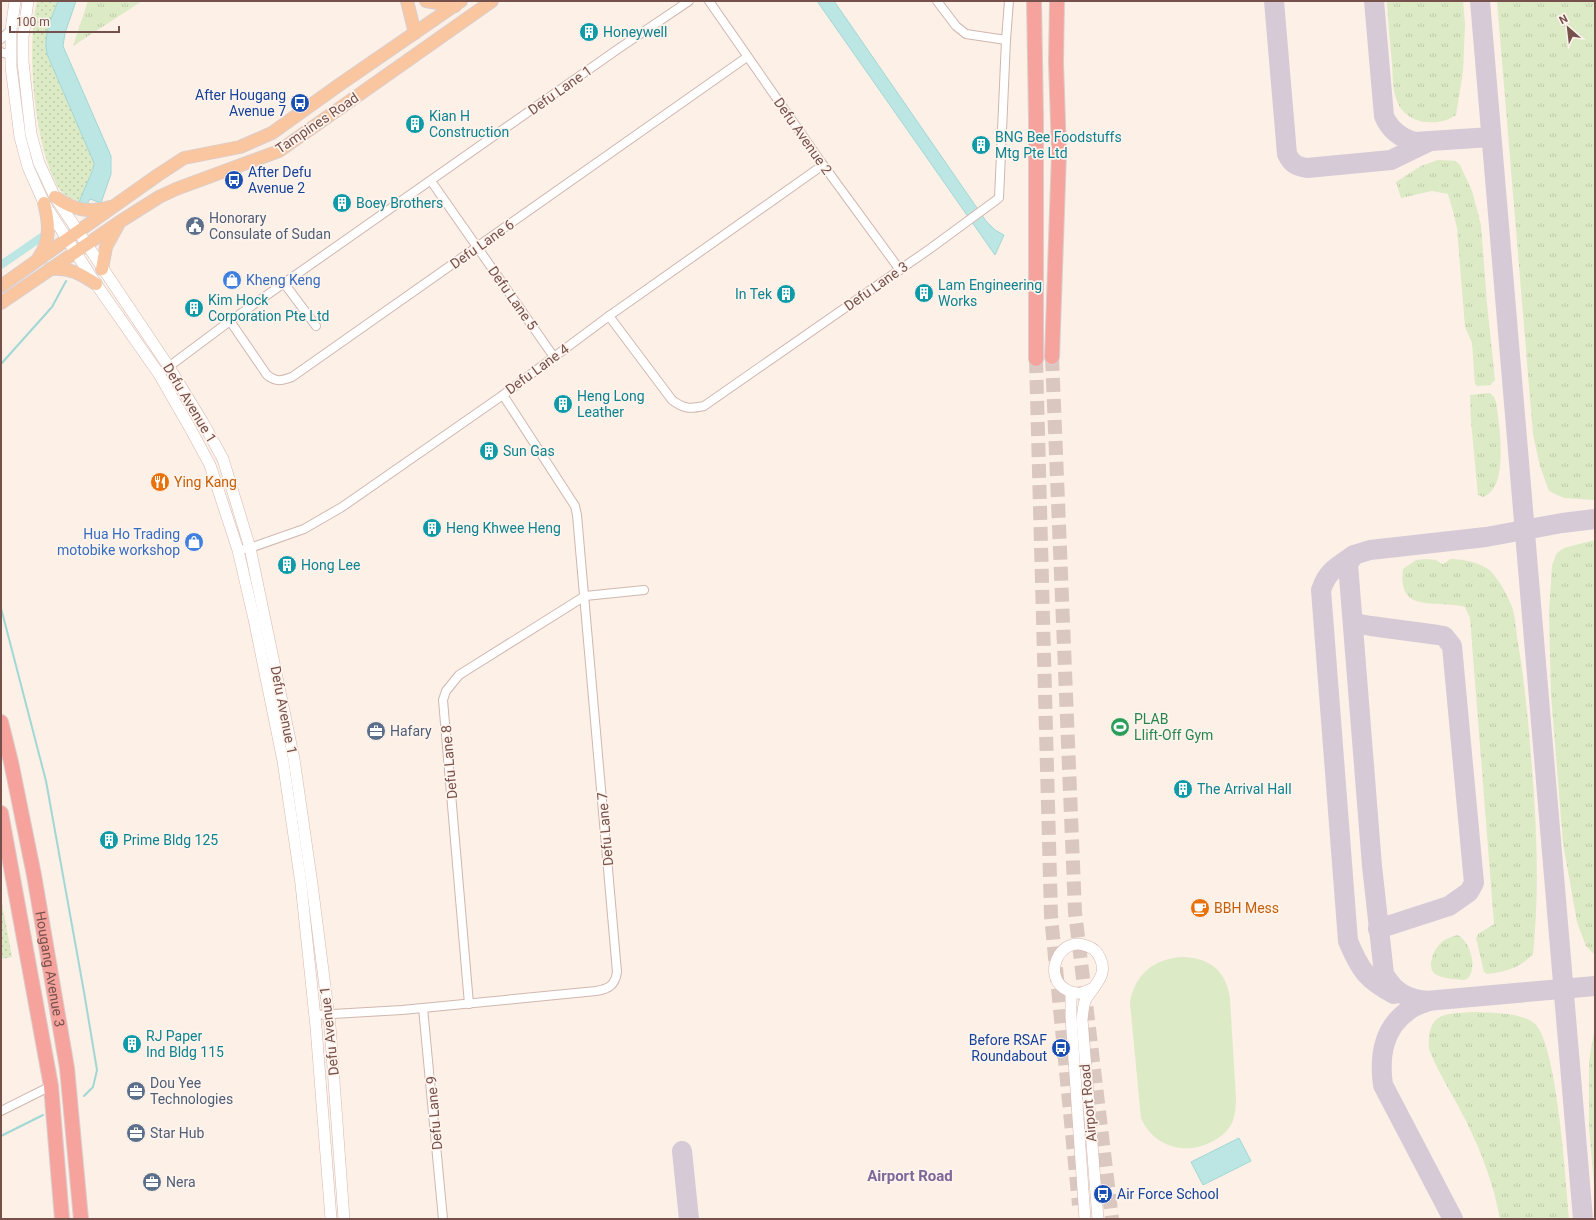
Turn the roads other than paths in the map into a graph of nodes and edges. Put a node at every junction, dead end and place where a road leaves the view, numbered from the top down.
1 (15, 1) edge
2 (28, 1) edge
3 (407, 1) edge
4 (426, 1) edge
5 (492, 1) edge
6 (689, 1) edge
7 (709, 1) edge
8 (937, 1) edge
9 (1009, 1) edge
10 (1034, 1) edge
11 (1059, 1) edge
12 (458, 4) edge
13 (11, 30) junction
14 (415, 33) junction
15 (1, 39) edge
16 (1006, 40) junction
17 (6, 54) edge
18 (747, 57) junction
19 (823, 165) junction
20 (431, 181) junction
21 (49, 200) junction
22 (114, 206) junction
23 (121, 220) junction
24 (78, 232) junction
25 (67, 239) junction
26 (86, 245) junction
27 (478, 247) junction
28 (75, 252) junction
29 (36, 261) junction
30 (50, 269) junction
31 (102, 269) junction
32 (900, 270) junction
33 (284, 283) junction
34 (96, 284) junction
35 (1, 286) edge
36 (1, 303) edge
37 (609, 316) junction
38 (230, 321) junction
39 (316, 326) dead end
40 (554, 357) junction
41 (1052, 357) tunnel mouth
42 (1036, 359) tunnel mouth
43 (169, 367) junction
44 (159, 374) junction
45 (502, 395) junction
46 (250, 548) junction
47 (238, 550) junction
48 (644, 590) dead end
49 (586, 596) junction
50 (1, 722) edge
51 (1, 813) edge
52 (1092, 988) junction
53 (1072, 992) junction
54 (468, 1004) junction
55 (424, 1008) junction
56 (315, 1016) junction
57 (329, 1016) junction
58 (51, 1086) junction
59 (1, 1111) edge
60 (62, 1219) edge
61 (81, 1219) edge
62 (331, 1219) edge
63 (344, 1219) edge
64 (443, 1219) edge
65 (1085, 1219) edge
66 (1098, 1219) edge

1 - 13 main road
2 - 21 main road
3 - 14 main road
4 - 12 main road
5 - 23 main road, Tampines Road
6 - 20 street, Defu Lane 1
7 - 18 street, Defu Avenue 2
8 - 16 street
9 - 16 street, Defu Lane 3
10 - 42 highway
11 - 41 highway
12 - 14 main road, Tampines Road
13 - 15 street
13 - 17 main road
14 - 22 main road, Tampines Road
16 - 32 street, Defu Lane 3
17 - 21 main road
18 - 19 street, Defu Avenue 2
18 - 27 street, Defu Lane 6
19 - 32 street, Defu Avenue 2
19 - 37 street, Defu Lane 4
20 - 27 street, Defu Lane 5
20 - 33 street, Defu Lane 1
21 - 22 main road
21 - 24 main road
21 - 25 main road
21 - 29 main road
22 - 24 main road, Tampines Road
23 - 26 main road, Tampines Road
23 - 31 main road
24 - 25 main road, Tampines Road
24 - 26 main road
25 - 28 main road
25 - 29 main road, Tampines Road
26 - 28 main road, Tampines Road
26 - 31 main road, Defu Avenue 1
27 - 38 street, Defu Lane 6
27 - 40 street, Defu Lane 5
28 - 30 main road, Tampines Road
28 - 34 main road, Defu Avenue 1
29 - 35 main road, Tampines Road
30 - 34 main road
30 - 36 main road, Tampines Road
31 - 43 main road, Defu Avenue 1
32 - 37 street, Defu Lane 3
33 - 38 street, Defu Lane 1
33 - 39 street
34 - 44 main road, Defu Avenue 1
37 - 40 street, Defu Lane 4
38 - 43 street, Defu Lane 1
40 - 45 street, Defu Lane 4
43 - 44 street, Defu Lane 1
43 - 46 main road, Defu Avenue 1
44 - 47 main road, Defu Avenue 1
45 - 46 street, Defu Lane 4
45 - 49 street, Defu Lane 7
46 - 47 street, Defu Lane 4
46 - 57 main road, Defu Avenue 1
47 - 56 main road, Defu Avenue 1
48 - 49 street
49 - 54 street, Defu Lane 8
49 - 54 street, Defu Lane 7
50 - 61 highway, Hougang Avenue 3
51 - 58 highway, Hougang Avenue 3
52 - 53 main road
52 - 53 main road, Airport Road
52 - 66 main road, Airport Road
53 - 65 main road, Airport Road
54 - 55 street, Defu Lane 7
55 - 57 street, Defu Lane 7
55 - 64 street, Defu Lane 9
56 - 57 street, Defu Lane 7
56 - 62 main road, Defu Avenue 1
57 - 63 main road, Defu Avenue 1
58 - 59 street
58 - 60 highway, Hougang Avenue 3

